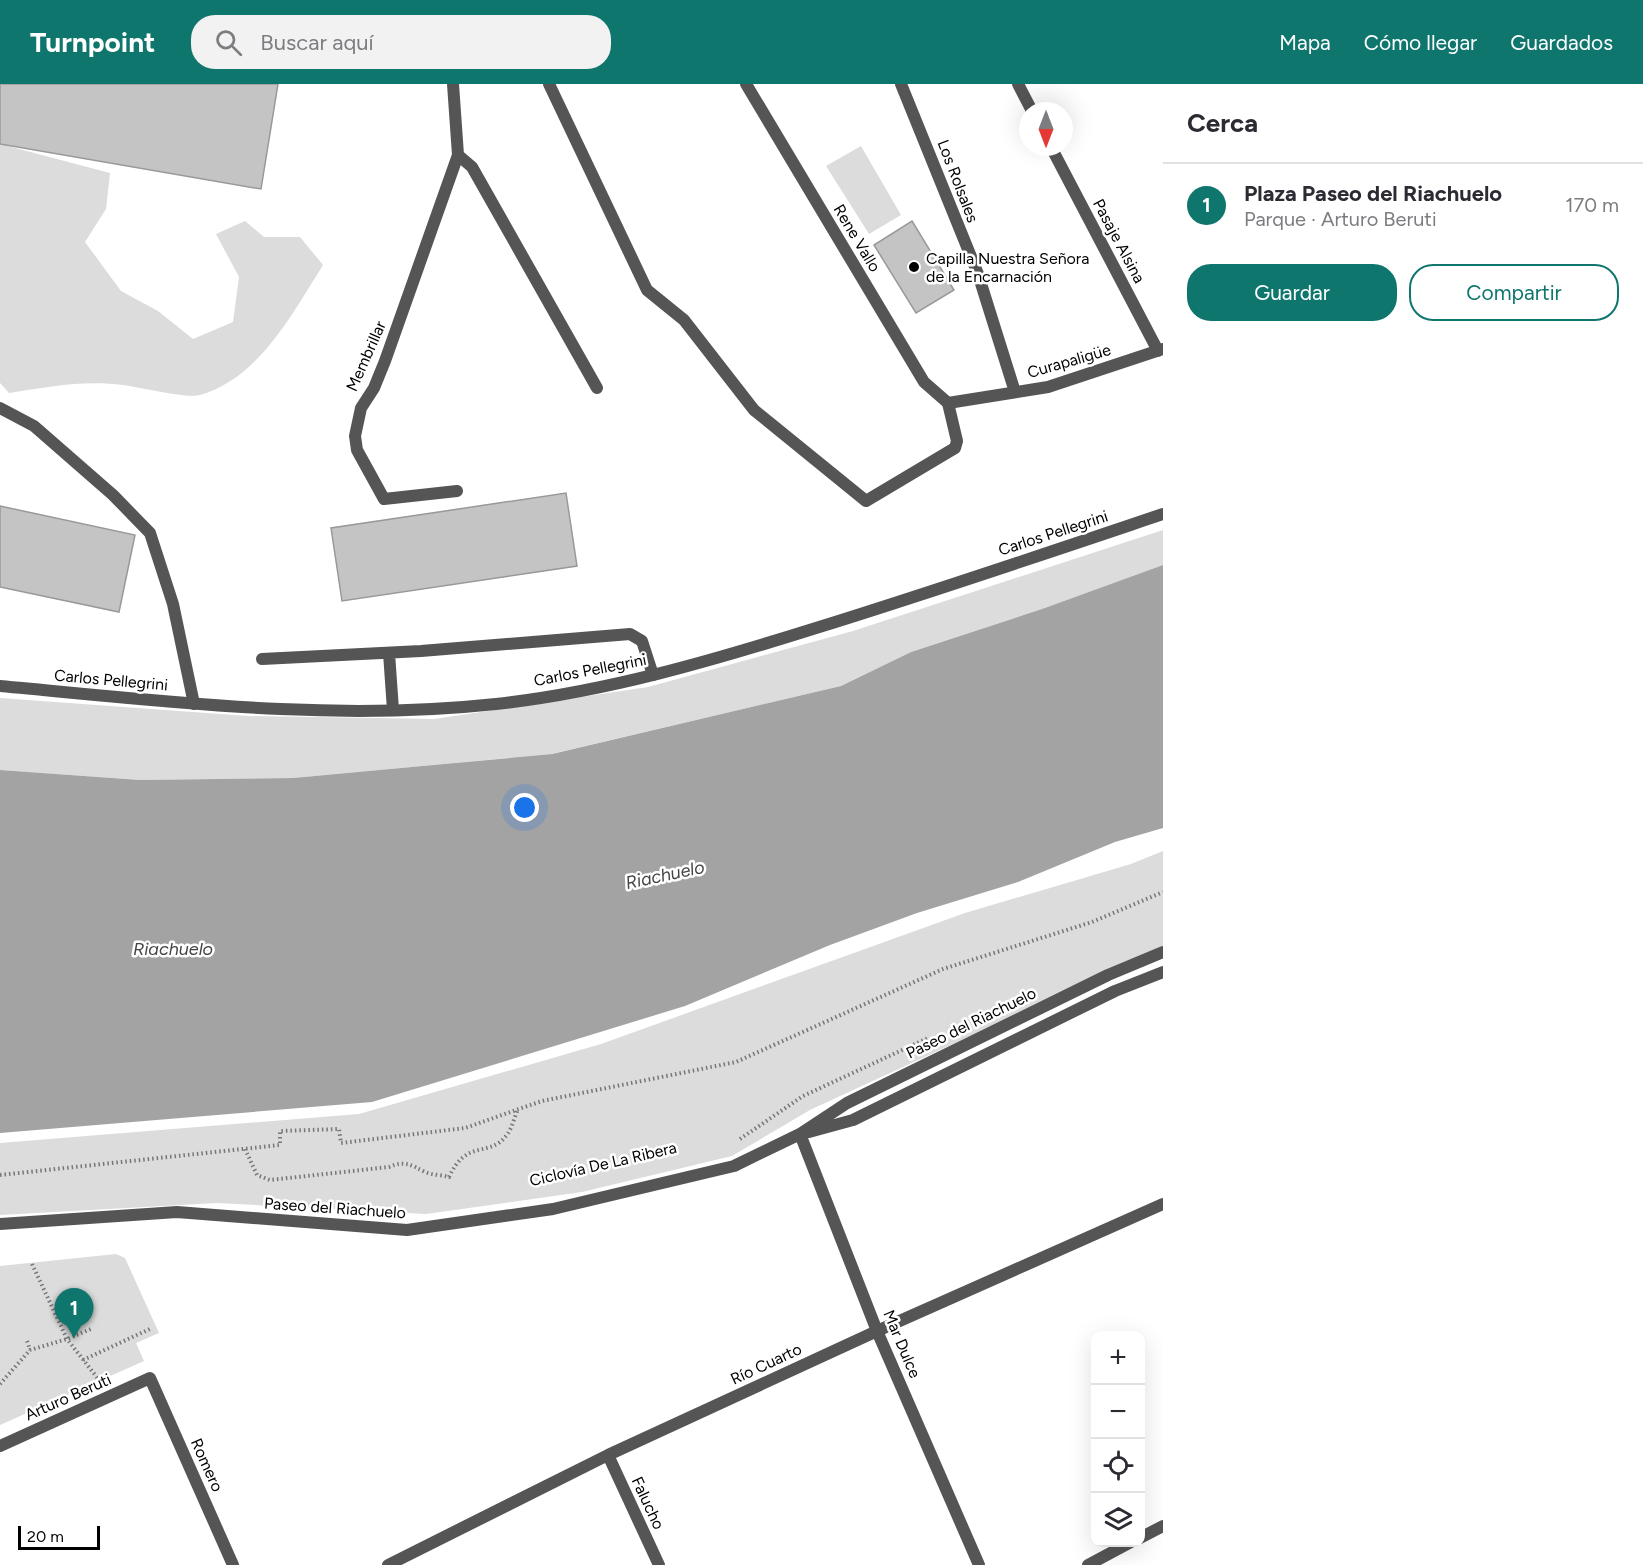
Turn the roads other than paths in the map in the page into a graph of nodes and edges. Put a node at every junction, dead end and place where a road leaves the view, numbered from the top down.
1 (453, 84) edge
2 (549, 84) edge
3 (746, 84) edge
4 (901, 84) edge
5 (1018, 84) edge
6 (1027, 102) edge
7 (458, 155) junction
8 (1056, 156) edge
9 (1160, 350) edge
10 (597, 388) dead end
11 (1015, 392) junction
12 (948, 403) junction
13 (0, 408) edge
14 (457, 491) dead end
15 (1163, 514) edge
16 (389, 653) junction
17 (262, 659) dead end
18 (653, 675) junction
19 (0, 686) edge
20 (194, 704) junction
21 (393, 710) junction
22 (1163, 952) edge
23 (1163, 972) edge
24 (800, 1134) junction
25 (1163, 1204) edge
26 (0, 1224) edge
27 (877, 1330) junction
28 (150, 1378) joint
29 (0, 1446) edge
30 (608, 1455) junction
31 (1163, 1526) edge
32 (1145, 1535) edge
33 (1122, 1547) edge
34 (233, 1565) edge
35 (388, 1565) edge
36 (659, 1565) edge
37 (979, 1565) edge
38 (1088, 1565) edge

1 - 7 street
2 - 12 street
3 - 12 street, Rene Vallo
4 - 11 street, Los Rolsales
5 - 6 street
7 - 10 street
7 - 14 street, Membrillar
8 - 9 street, Pasaje Alsina
9 - 11 street, Curapaligüe
11 - 12 street, Curapaligüe
13 - 20 street
15 - 18 street, Carlos Pellegrini
16 - 17 street
16 - 18 street
16 - 21 street
18 - 21 street, Carlos Pellegrini
19 - 20 street, Carlos Pellegrini
20 - 21 street, Carlos Pellegrini
22 - 24 street, Paseo del Riachuelo
23 - 24 street, Paseo del Riachuelo
24 - 26 street, Paseo del Riachuelo
24 - 27 street, Mar Dulce
25 - 27 street, Río Cuarto
27 - 30 street, Río Cuarto
27 - 37 street, Mar Dulce
28 - 29 street, Arturo Beruti
28 - 34 street, Romero
30 - 35 street, Río Cuarto
30 - 36 street, Falucho
31 - 32 street
33 - 38 street

